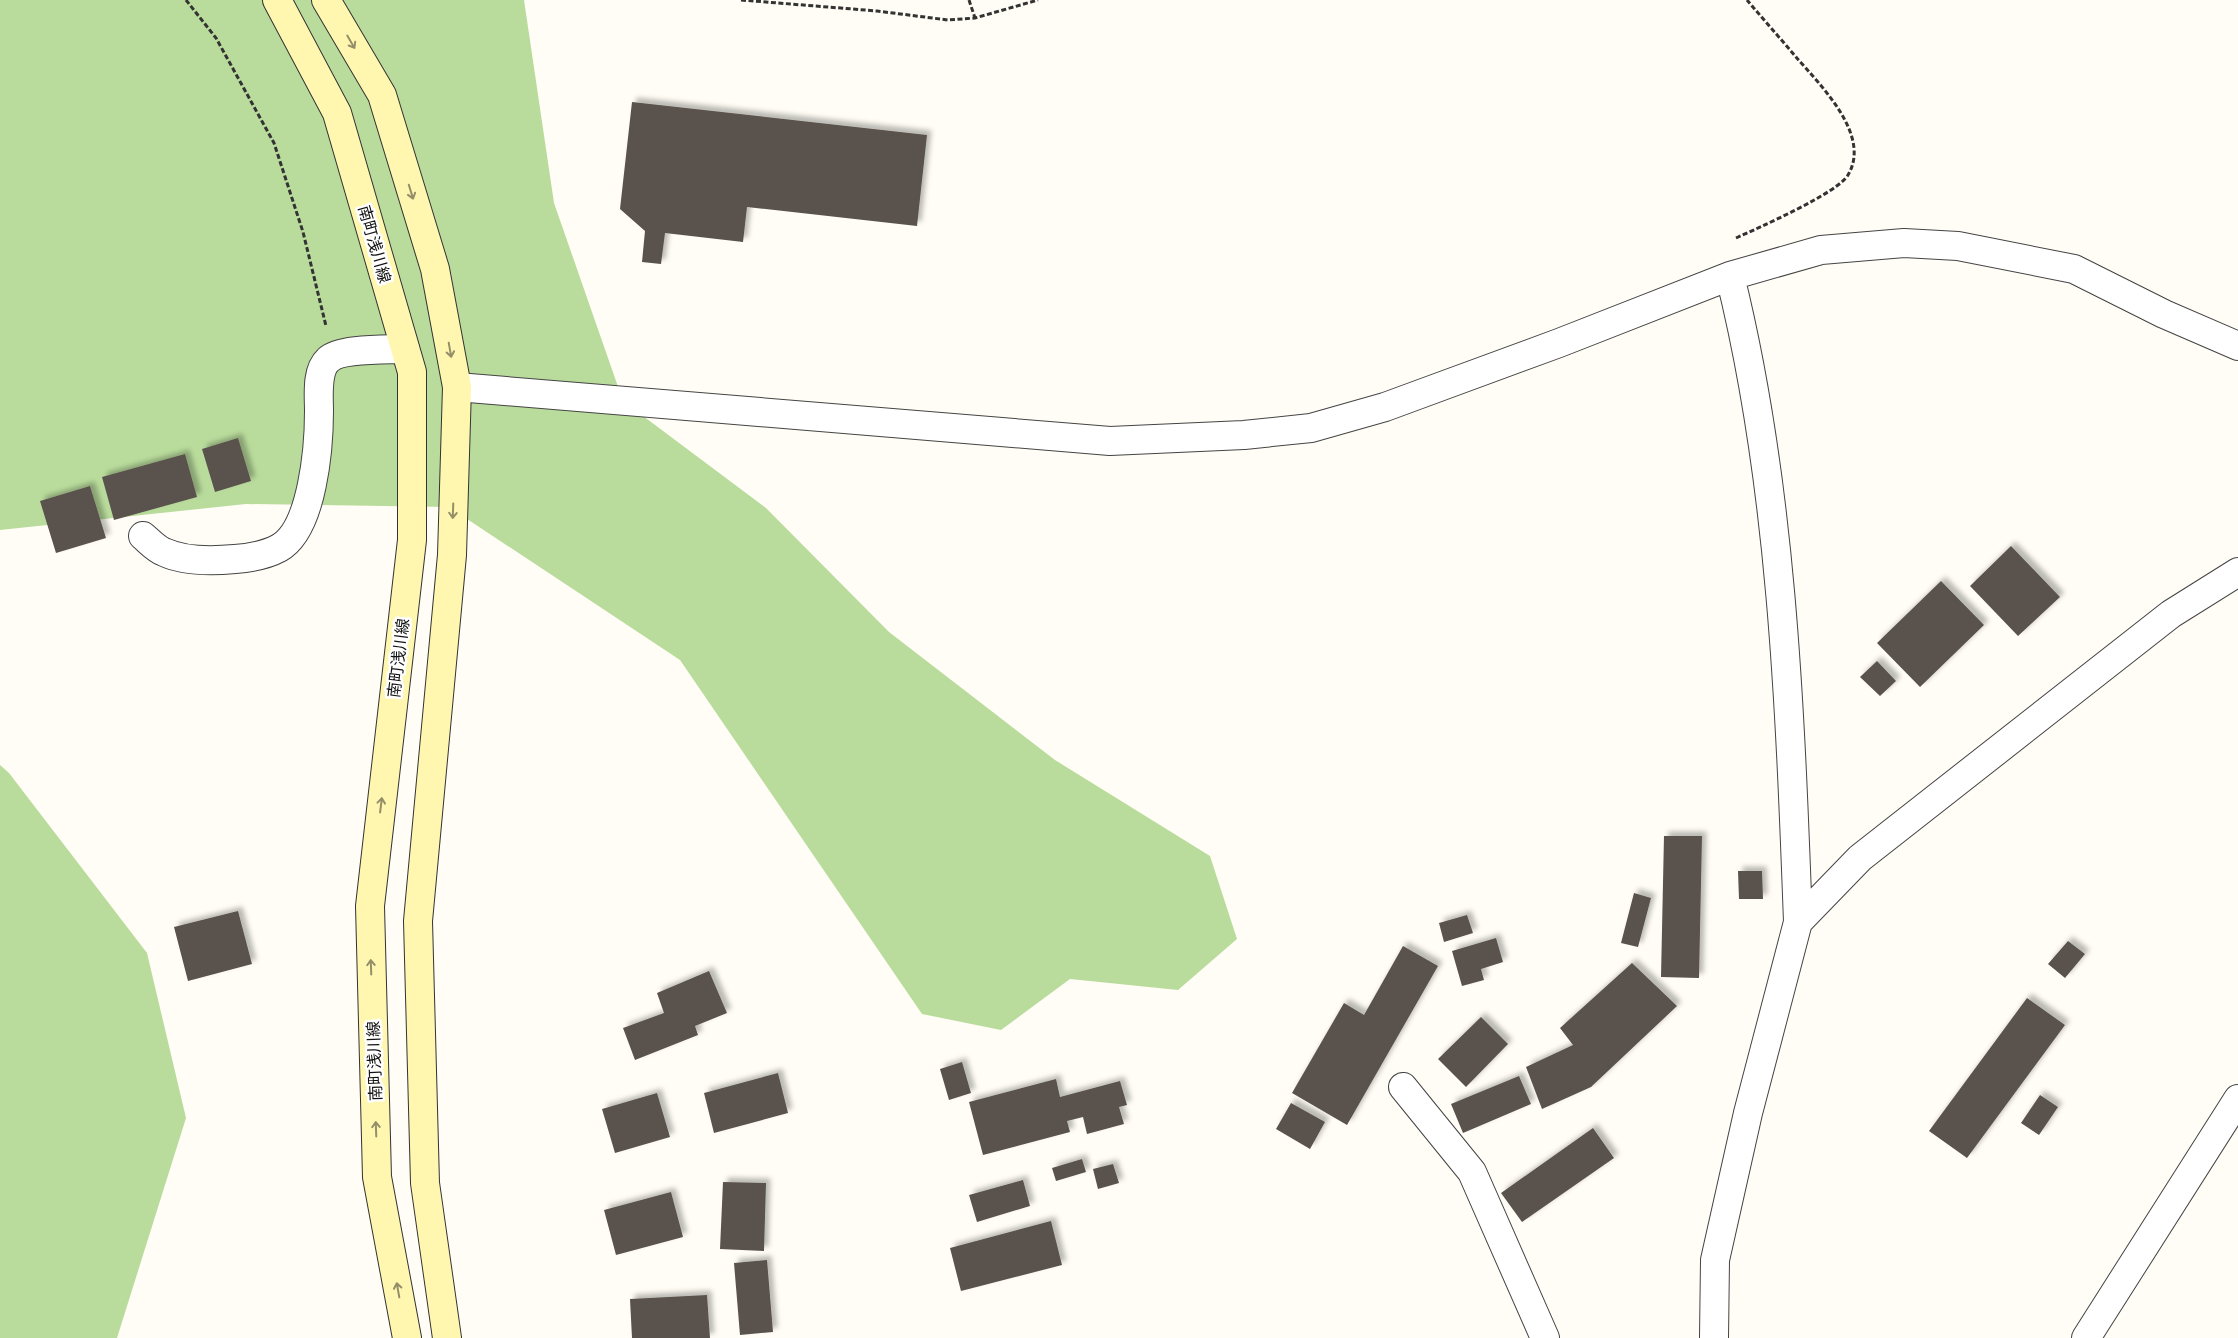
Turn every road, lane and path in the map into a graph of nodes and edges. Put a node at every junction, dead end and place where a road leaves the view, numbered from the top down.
1 (186, 0) edge
2 (277, 0) edge
3 (326, 0) edge
4 (742, 0) edge
5 (969, 0) edge
6 (1038, 0) edge
7 (1746, 0) edge
8 (975, 18) junction
9 (1733, 239) dead end
10 (1730, 276) junction
11 (2238, 346) edge
12 (406, 349) junction
13 (333, 356) junction
14 (457, 387) junction
15 (143, 536) dead end
16 (2238, 572) edge
17 (1798, 922) junction
18 (1403, 1087) dead end
19 (2238, 1099) edge
20 (407, 1338) edge
21 (447, 1338) edge
22 (1545, 1338) edge
23 (1714, 1338) edge
24 (2086, 1338) edge

1 - 13 path
2 - 12 street, 南町浅川線
3 -> 14 street
4 - 8 path
5 - 8 path
6 - 8 path
7 - 9 path
10 - 11 street
10 - 14 street
10 - 17 street
12 - 13 street
20 -> 12 street, 南町浅川線
13 - 15 street
14 -> 21 street
16 - 17 street
17 - 23 street
18 - 22 street
19 - 24 street

